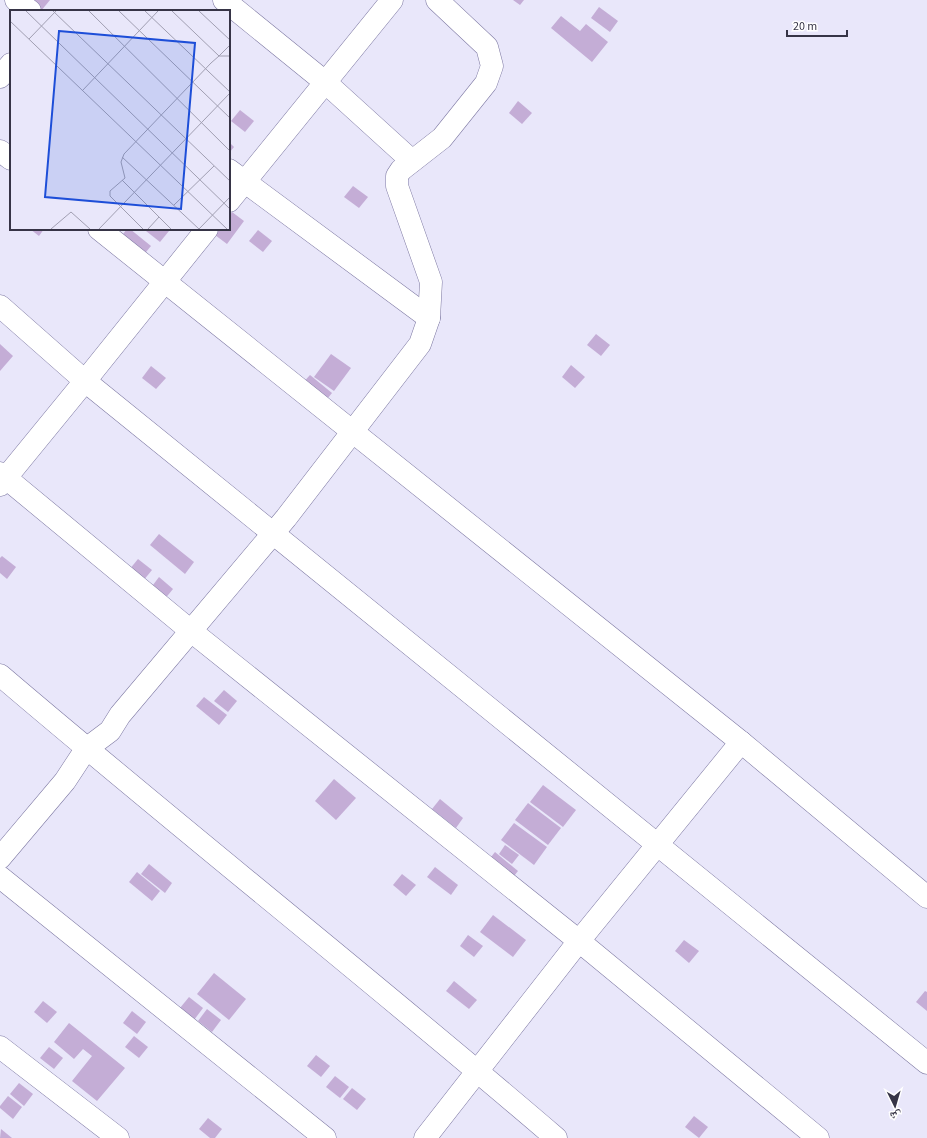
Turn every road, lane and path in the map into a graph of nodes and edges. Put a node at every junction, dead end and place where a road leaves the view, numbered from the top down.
1 (16, 0) edge
2 (224, 0) edge
3 (392, 0) edge
4 (437, 0) edge
5 (29, 10) edge
6 (10, 65) edge
7 (0, 77) edge
8 (325, 82) junction
9 (0, 151) edge
10 (10, 159) edge
11 (412, 161) junction
12 (237, 176) edge
13 (230, 198) edge
14 (100, 230) edge
15 (206, 230) edge
16 (164, 281) junction
17 (0, 306) edge
18 (429, 318) junction
19 (86, 381) junction
20 (352, 433) junction
21 (2, 478) edge
22 (274, 532) junction
23 (191, 631) junction
24 (0, 675) edge
25 (741, 742) junction
26 (86, 749) junction
27 (657, 843) junction
28 (0, 858) edge
29 (0, 877) edge
30 (927, 897) edge
31 (579, 941) junction
32 (0, 1047) edge
33 (927, 1063) edge
34 (478, 1071) junction
35 (118, 1138) edge
36 (325, 1138) edge
37 (425, 1138) edge
38 (556, 1138) edge
39 (818, 1138) edge

1 - 5 street
2 - 8 street
3 - 8 street
4 - 11 street
6 - 7 street
8 - 11 street
8 - 12 street
9 - 10 street
11 - 18 street
12 - 13 street
12 - 18 street
14 - 16 street
15 - 16 street
16 - 19 street
16 - 20 street
17 - 19 street
18 - 20 street
19 - 21 street
19 - 22 street
20 - 22 street
20 - 25 street
21 - 23 street
22 - 23 street
22 - 27 street
23 - 26 street
23 - 31 street
24 - 26 street
25 - 27 street
25 - 30 street
26 - 28 street
26 - 34 street
27 - 31 street
27 - 33 street
29 - 36 street
31 - 34 street
31 - 39 street
32 - 35 street
34 - 37 street
34 - 38 street

